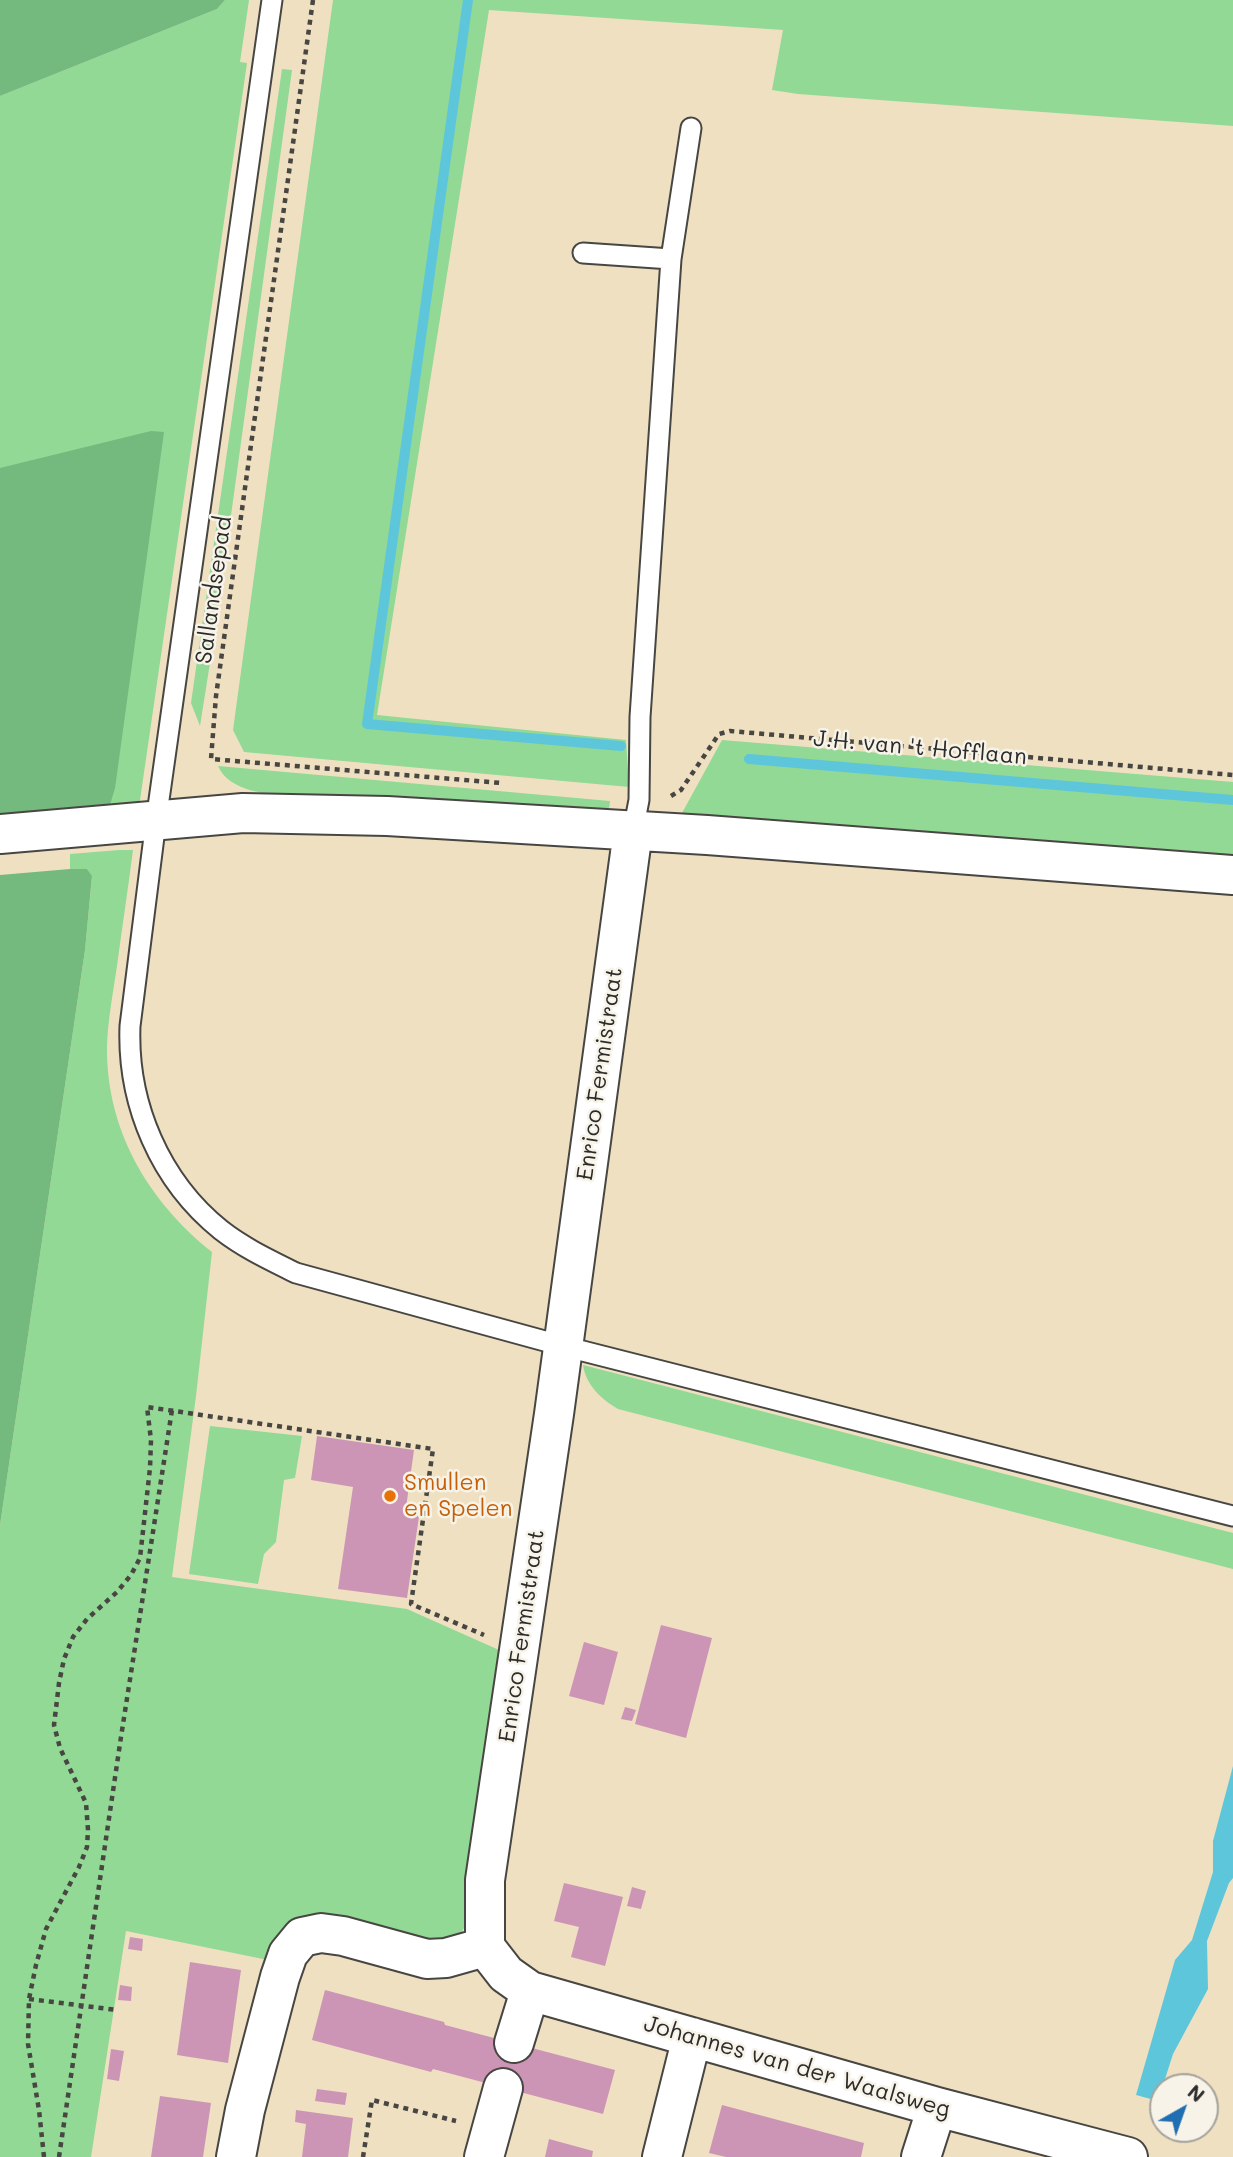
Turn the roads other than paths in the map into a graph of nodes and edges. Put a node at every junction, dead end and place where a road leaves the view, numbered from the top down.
1 (272, 0) edge
2 (691, 128) dead end
3 (583, 253) dead end
4 (671, 259) junction
5 (636, 815) junction
6 (156, 821) junction
7 (0, 834) edge
8 (1233, 875) edge
9 (563, 1346) junction
10 (1233, 1516) edge
11 (485, 1947) junction
12 (530, 1992) junction
13 (692, 2037) junction
14 (514, 2043) dead end
15 (503, 2088) dead end
16 (937, 2107) junction
17 (487, 2144) edge
18 (236, 2157) edge
19 (662, 2157) edge
20 (922, 2157) edge
21 (1128, 2157) edge

1 - 6 lane
2 - 4 lane
3 - 4 lane
4 - 5 lane
5 - 6 street
5 - 8 street
5 - 9 street, Enrico Fermistraat
6 - 7 street
6 - 9 lane
9 - 10 lane
9 - 11 street, Enrico Fermistraat
11 - 12 street, Johannes van der Waalsweg
11 - 18 street
12 - 13 street, Johannes van der Waalsweg
12 - 14 street
13 - 16 street, Johannes van der Waalsweg
13 - 19 street
15 - 17 street
16 - 20 street
16 - 21 street, Johannes van der Waalsweg

